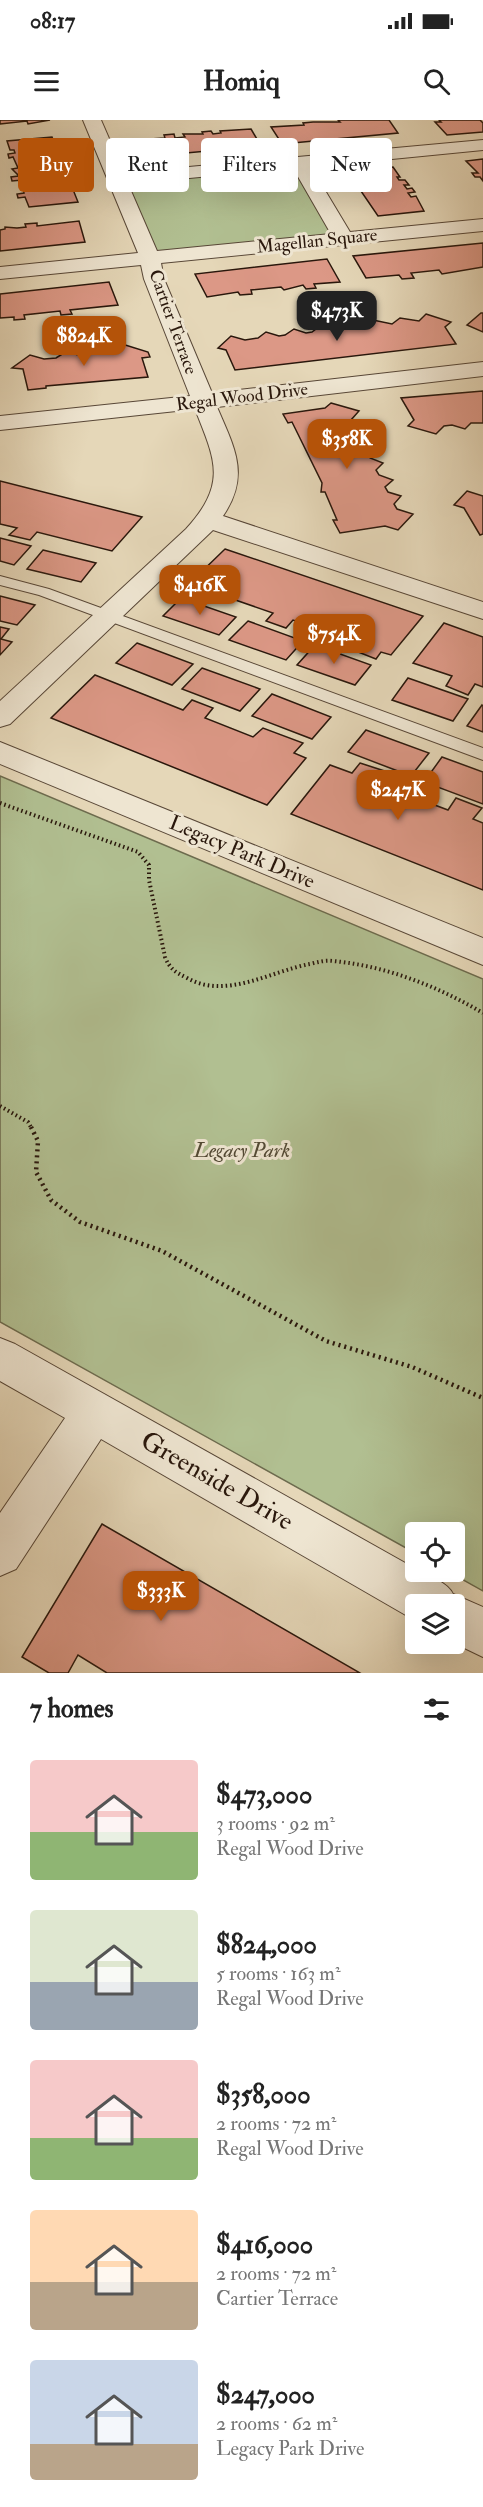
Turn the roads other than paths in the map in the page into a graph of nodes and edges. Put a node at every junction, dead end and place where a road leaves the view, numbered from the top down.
1 (92, 120) edge
2 (483, 145) edge
3 (106, 153) edge
4 (299, 162) junction
5 (189, 172) edge
6 (122, 192) edge
7 (483, 225) edge
8 (344, 239) junction
9 (150, 258) junction
10 (0, 273) edge
11 (483, 369) edge
12 (204, 402) junction
13 (0, 423) edge
14 (209, 520) junction
15 (0, 580) edge
16 (478, 601) edge
17 (108, 616) junction
18 (0, 717) edge
19 (0, 752) edge
20 (483, 754) edge
21 (483, 952) edge
22 (0, 1358) edge
23 (95, 1411) junction
24 (0, 1553) edge
25 (415, 1594) edge
26 (465, 1623) edge
27 (483, 1633) edge

1 - 3 street
2 - 4 street
4 - 5 street
4 - 8 street
6 - 9 street
7 - 8 street, Magellan Square
8 - 9 street, Magellan Square
9 - 10 street, Magellan Square
9 - 12 street, Cartier Terrace
11 - 12 street, Regal Wood Drive
12 - 13 street, Regal Wood Drive
12 - 14 street, Cartier Terrace
14 - 16 street
14 - 17 street, Cartier Terrace
15 - 17 lane
17 - 18 street
17 - 20 lane
19 - 21 street, Legacy Park Drive
22 - 23 street, Greenside Drive
23 - 24 street
23 - 25 street, Greenside Drive
26 - 27 street

